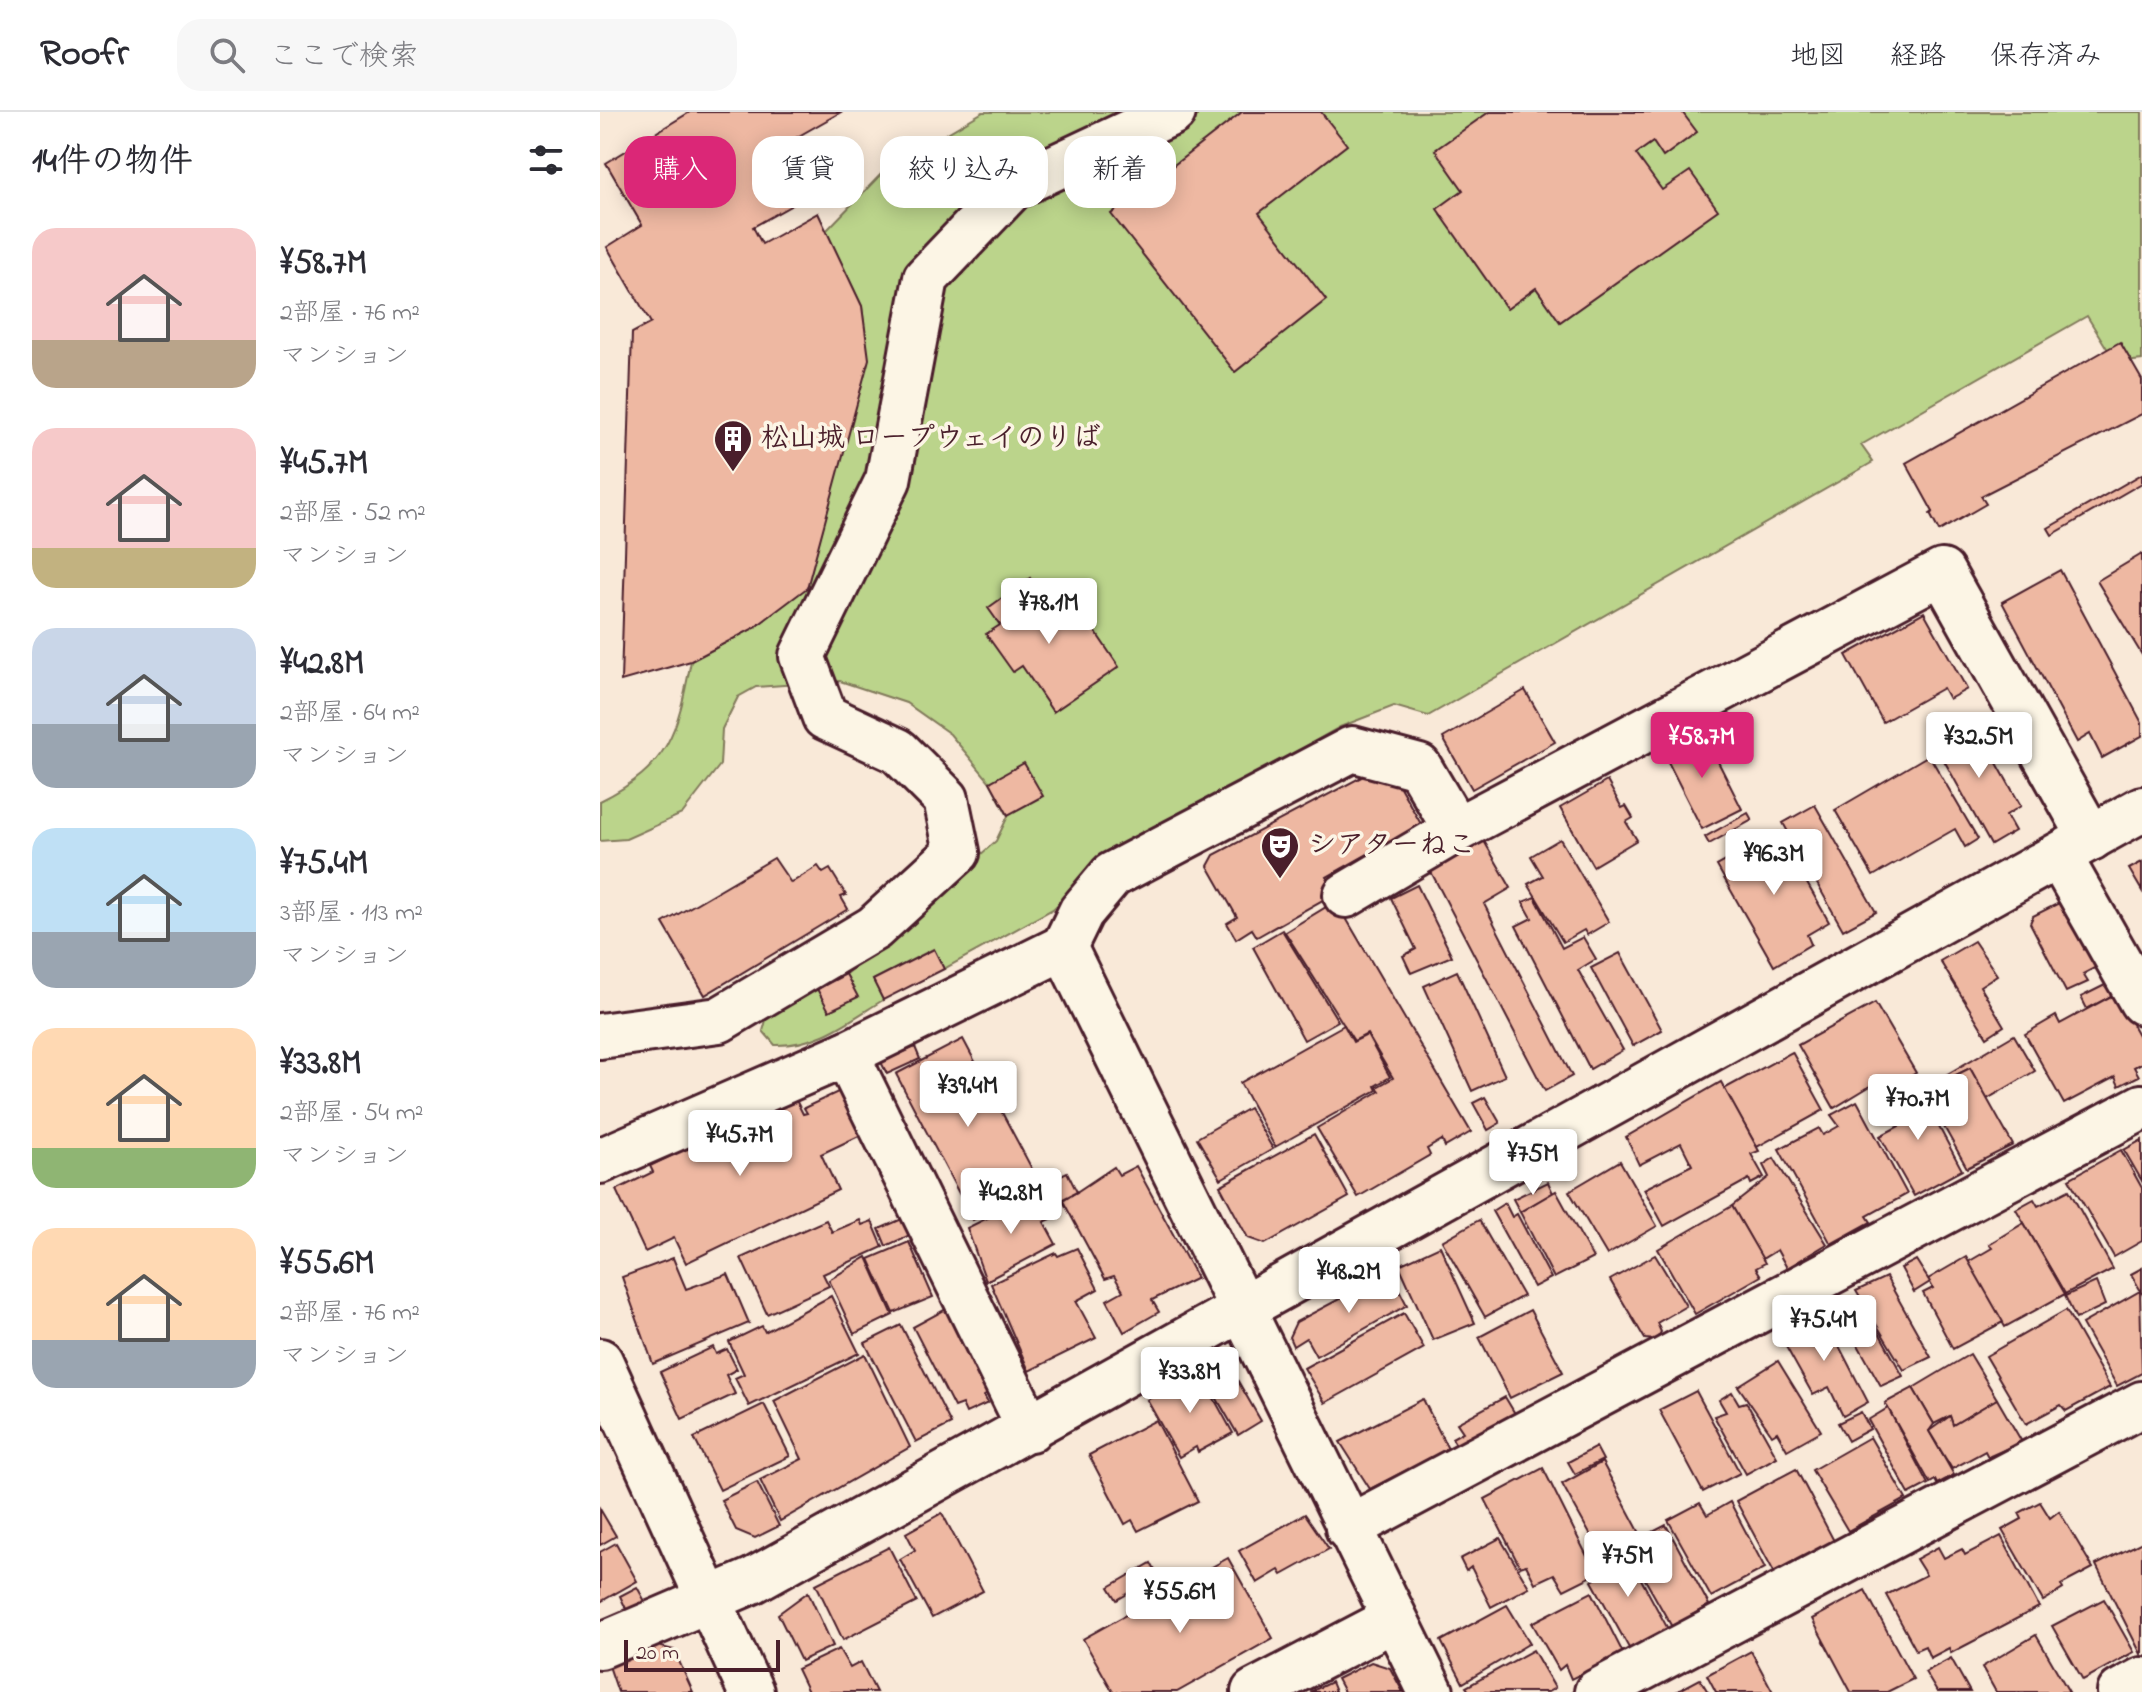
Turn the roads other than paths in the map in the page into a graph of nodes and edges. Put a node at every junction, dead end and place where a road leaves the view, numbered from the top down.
1 (1173, 112) edge
2 (2142, 809) edge
3 (1456, 830) junction
4 (2075, 847) junction
5 (1346, 895) dead end
6 (1064, 947) junction
7 (2142, 1002) edge
8 (600, 1036) edge
9 (846, 1054) junction
10 (2142, 1107) edge
11 (600, 1161) edge
12 (1241, 1307) junction
13 (600, 1361) edge
14 (2142, 1404) edge
15 (1030, 1429) junction
16 (1348, 1528) junction
17 (708, 1599) junction
18 (1394, 1619) junction
19 (600, 1646) edge
20 (2142, 1680) edge
21 (751, 1692) edge
22 (1254, 1692) edge
23 (1431, 1692) edge
24 (1597, 1692) edge
25 (2120, 1692) edge

1 - 8 street
2 - 4 street
3 - 4 street
3 - 5 street
3 - 6 street
4 - 7 street
4 - 12 street
6 - 9 street
6 - 12 street
9 - 11 street
9 - 15 street
10 - 16 street
12 - 15 street
12 - 16 street
13 - 17 street
14 - 24 street
15 - 17 street
16 - 18 street
17 - 19 street
17 - 21 street
18 - 22 street
18 - 23 street
20 - 25 street

